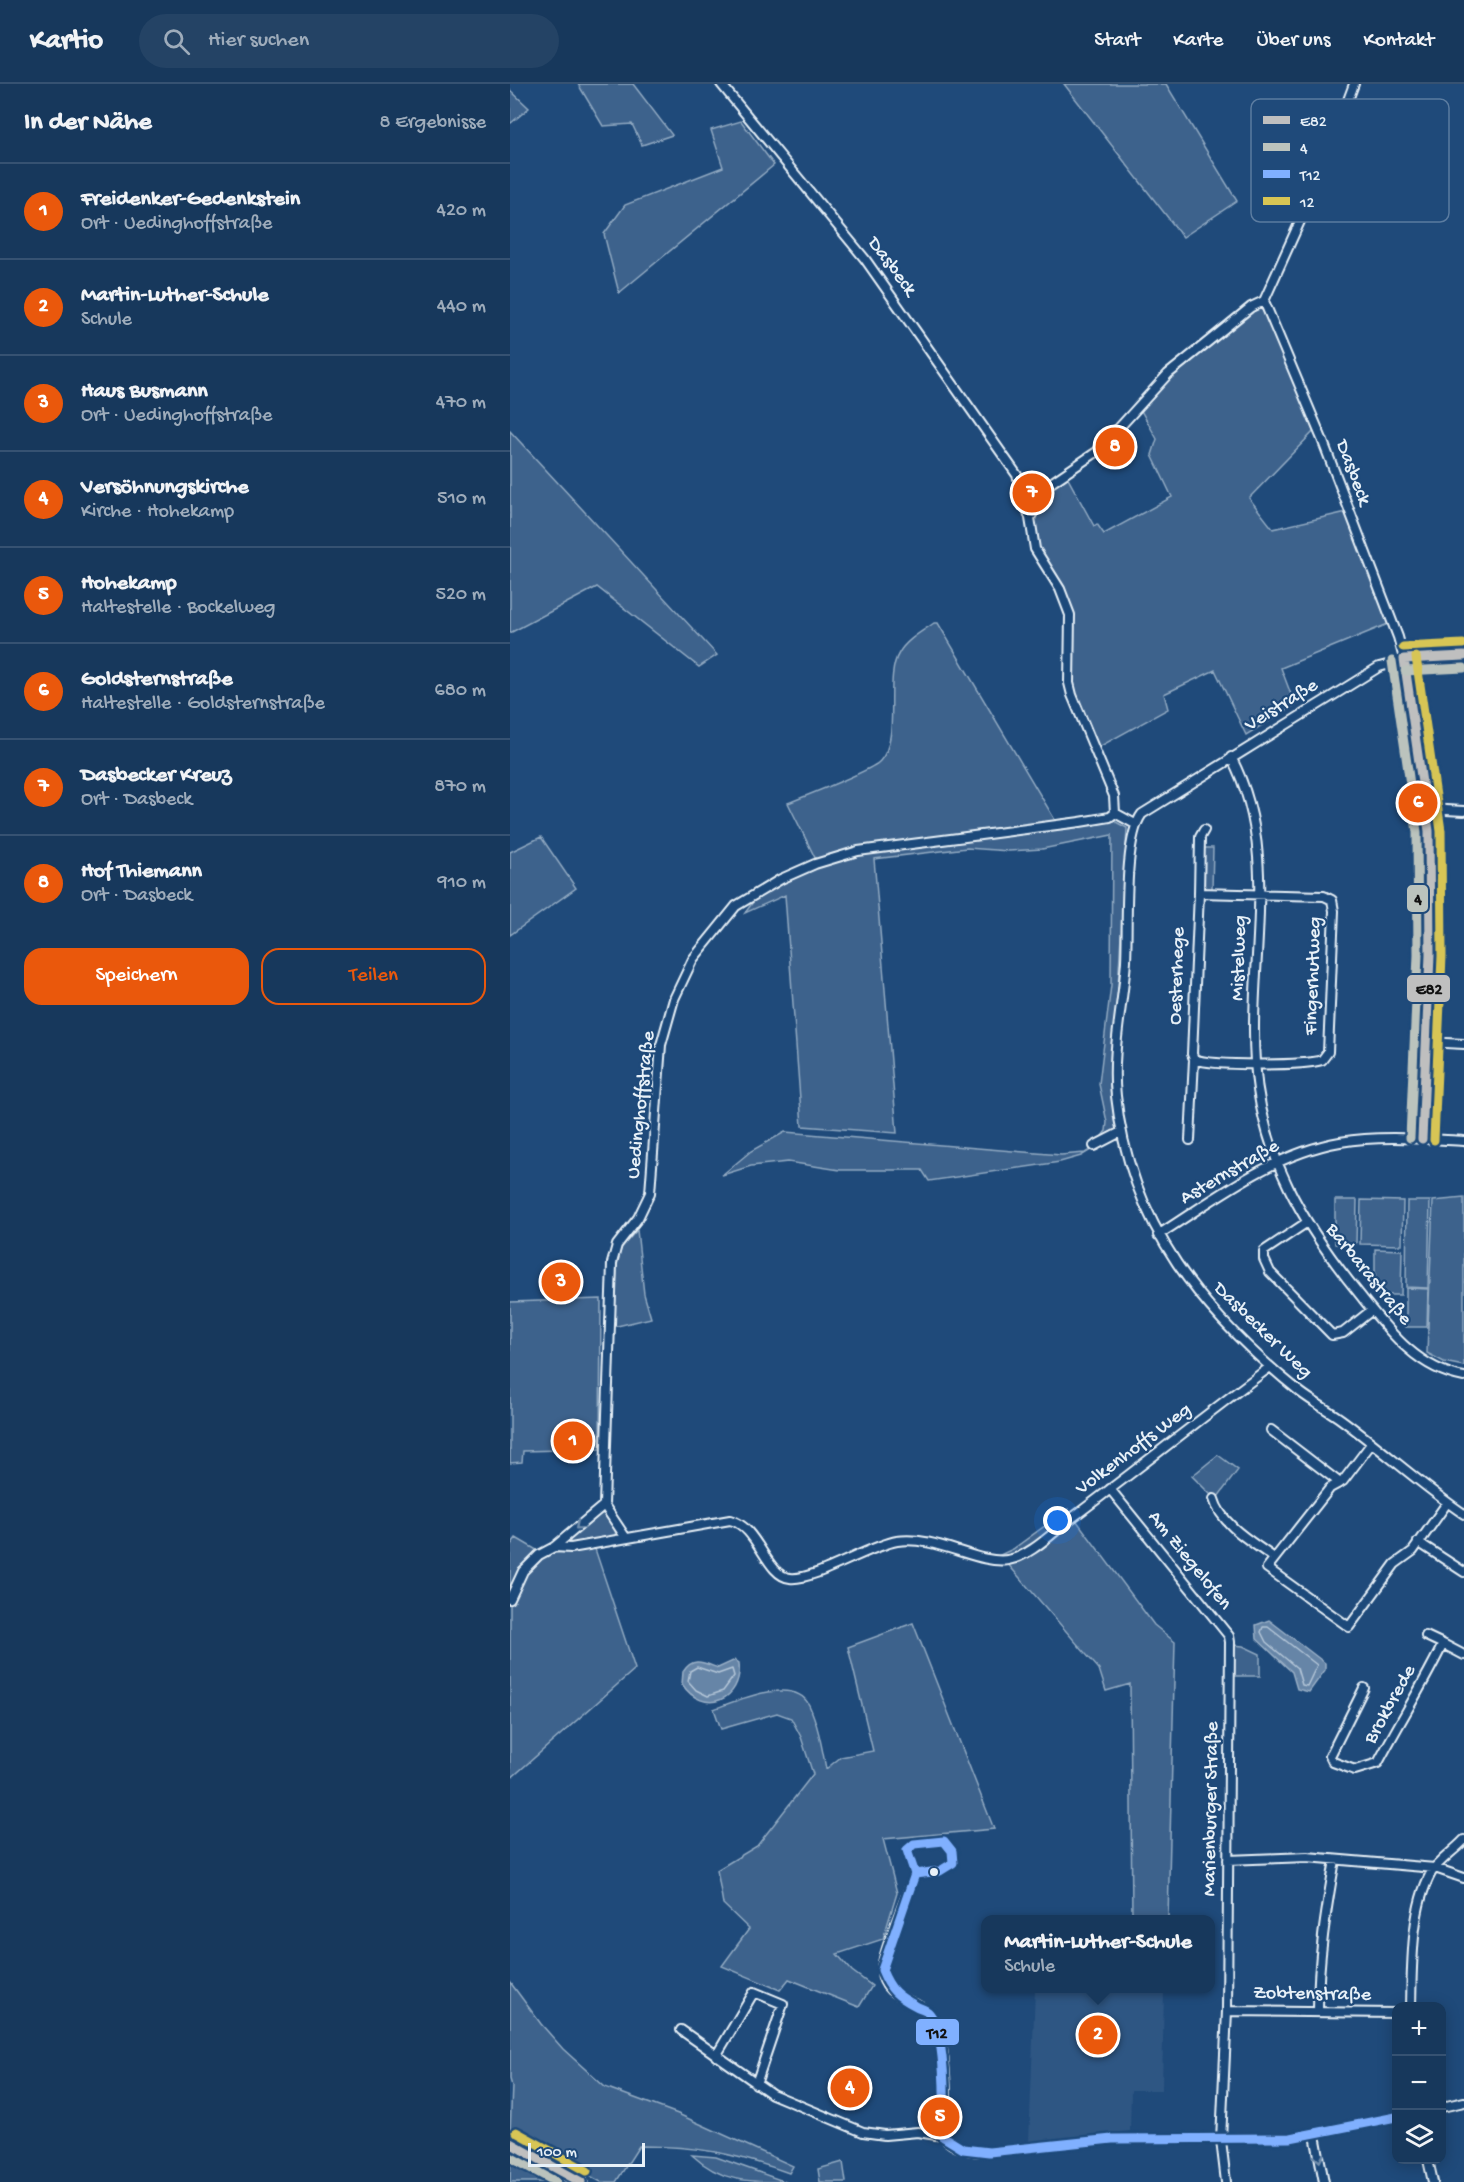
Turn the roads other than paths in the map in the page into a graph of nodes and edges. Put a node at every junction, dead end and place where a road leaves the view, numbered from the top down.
1 (721, 84) edge
2 (1354, 84) edge
3 (1348, 99) edge
4 (1300, 222) edge
5 (1264, 301) junction
6 (1021, 481) junction
7 (1048, 485) junction
8 (1030, 518) junction
9 (1464, 656) edge
10 (1404, 659) junction
11 (1231, 757) junction
12 (1428, 809) junction
13 (1464, 811) edge
14 (1115, 813) junction
15 (1135, 824) junction
16 (1204, 830) dead end
17 (1198, 893) junction
18 (1259, 894) junction
19 (1427, 1042) junction
20 (1464, 1044) edge
21 (1194, 1059) junction
22 (1255, 1063) junction
23 (1121, 1132) junction
24 (1422, 1139) junction
25 (1190, 1140) dead end
26 (1464, 1141) edge
27 (1094, 1146) dead end
28 (1277, 1162) junction
29 (1306, 1223) junction
30 (1158, 1235) junction
31 (1372, 1310) junction
32 (1270, 1367) junction
33 (1464, 1377) edge
34 (1271, 1430) dead end
35 (1371, 1444) junction
36 (1340, 1483) junction
37 (1110, 1490) junction
38 (1215, 1499) dead end
39 (1447, 1503) junction
40 (604, 1505) junction
41 (1464, 1514) edge
42 (626, 1538) junction
43 (1418, 1542) junction
44 (554, 1547) junction
45 (1274, 1558) junction
46 (1464, 1572) edge
47 (510, 1599) edge
48 (1426, 1636) dead end
49 (1443, 1644) junction
50 (1464, 1655) edge
51 (1230, 1658) joint
52 (1364, 1688) dead end
53 (1464, 1840) edge
54 (1228, 1860) junction
55 (1335, 1860) junction
56 (1435, 1868) junction
57 (915, 1874) dead end
58 (1464, 1878) edge
59 (1411, 2002) edge
60 (1227, 2011) junction
61 (1318, 2011) junction
62 (1392, 2013) edge
63 (681, 2030) dead end
64 (716, 2056) junction
65 (756, 2084) junction
66 (1464, 2102) edge
67 (1446, 2106) edge
68 (1392, 2118) edge
69 (1315, 2135) junction
70 (942, 2136) junction
71 (1221, 2139) junction
72 (510, 2143) edge
73 (1429, 2164) edge
74 (581, 2182) edge
75 (1226, 2182) edge
76 (1323, 2182) edge
77 (1433, 2182) edge

1 - 6 street, Dasbeck
2 - 3 street
4 - 5 street
5 - 7 street
5 - 10 street, Dasbeck
6 - 7 street
6 - 8 street, Dasbeck
7 - 8 street
8 - 14 street, Dasbeck
9 - 10 street, Veistraße
10 - 11 street, Veistraße
10 - 12 street, Dasbeck
11 - 15 street, Veistraße
11 - 18 street, Mistelweg
12 - 13 street
12 - 19 street, Dasbeck
14 - 15 street
14 - 40 street, Uedinghoffstraße
15 - 23 street, Dasbecker Weg
16 - 17 street, Oesterhege
17 - 18 street
17 - 21 street, Oesterhege
18 - 22 street, Mistelweg
18 - 22 street, Fingerhutweg
19 - 20 street
19 - 24 street, Dasbeck
21 - 22 street
21 - 25 street, Oesterhege
22 - 28 street, Mistelweg
23 - 27 street
23 - 30 street, Dasbecker Weg
24 - 26 street, Asternstraße
24 - 28 street, Asternstraße
28 - 29 street, Barbarastraße
28 - 30 street, Asternstraße
29 - 31 street, Barbarastraße
29 - 31 street
30 - 32 street, Dasbecker Weg
31 - 33 street, Barbarastraße
32 - 35 street, Dasbecker Weg
32 - 37 street, Volkenhoffs Weg
34 - 36 street
35 - 36 street
35 - 39 street, Dasbecker Weg
36 - 45 street
37 - 42 street, Volkenhoffs Weg
37 - 51 street, Am Ziegelofen
38 - 45 street
39 - 41 street, Dasbecker Weg
39 - 43 street
40 - 42 street
40 -> 44 street
42 - 44 street
43 - 45 street
43 - 46 street
44 - 47 street
48 - 49 street
49 - 50 street
49 - 52 street, Brokbrede
51 - 54 street, Marienburger Straße
53 - 56 street
54 - 55 street
54 - 60 street, Marienburger Straße
55 - 56 street
55 - 61 street
56 - 58 street
56 - 59 street
57 - 70 street
60 - 61 street, Zobtenstraße
60 - 71 street, Marienburger Straße
61 - 62 street, Zobtenstraße
63 - 64 street
64 - 65 street
64 - 65 street
65 - 70 street
66 - 67 street
68 - 69 street
69 - 71 street
69 -> 76 street
70 - 71 street
71 - 75 street, Marienburger Straße
72 - 74 street
73 - 77 street

